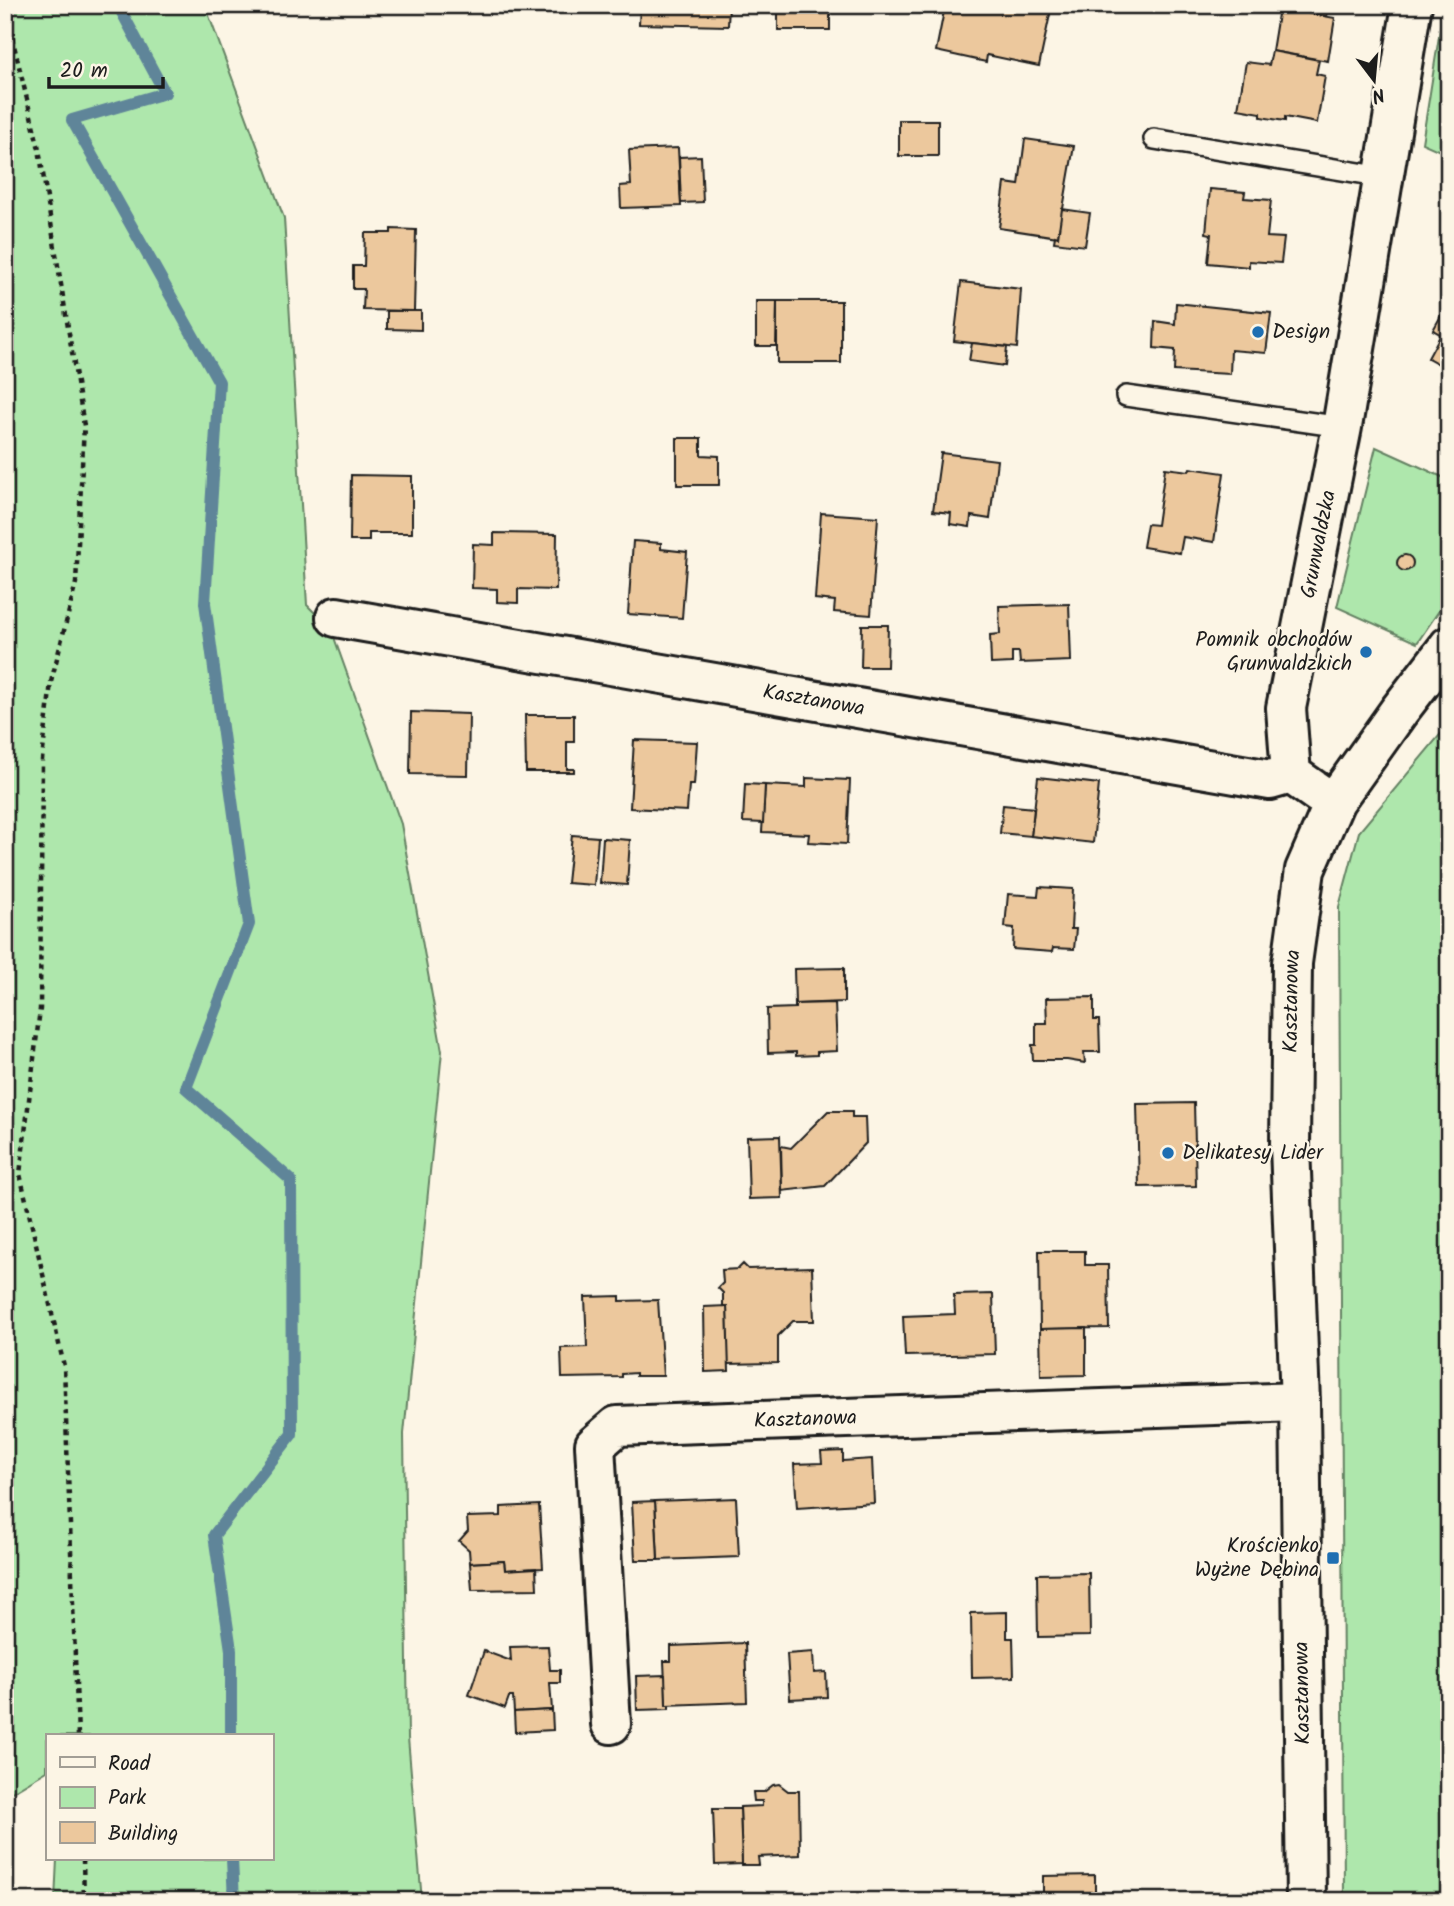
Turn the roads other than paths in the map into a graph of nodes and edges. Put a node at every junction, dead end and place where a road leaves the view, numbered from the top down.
1 (1412, 5) edge
2 (1154, 139) dead end
3 (1384, 177) junction
4 (1126, 396) dead end
5 (1342, 427) junction
6 (336, 617) dead end
7 (1449, 646) edge
8 (1291, 774) junction
9 (1335, 801) junction
10 (1300, 1402) junction
11 (611, 1724) dead end
12 (1306, 1901) edge

1 - 3 street, Grunwaldzka
2 - 3 lane
3 - 5 street, Grunwaldzka
4 - 5 lane
5 - 8 street, Grunwaldzka
6 - 8 street, Kasztanowa
7 - 9 street, Kasztanowa
8 - 9 street
9 - 10 street, Kasztanowa
10 - 11 street, Kasztanowa
10 - 12 street, Kasztanowa

